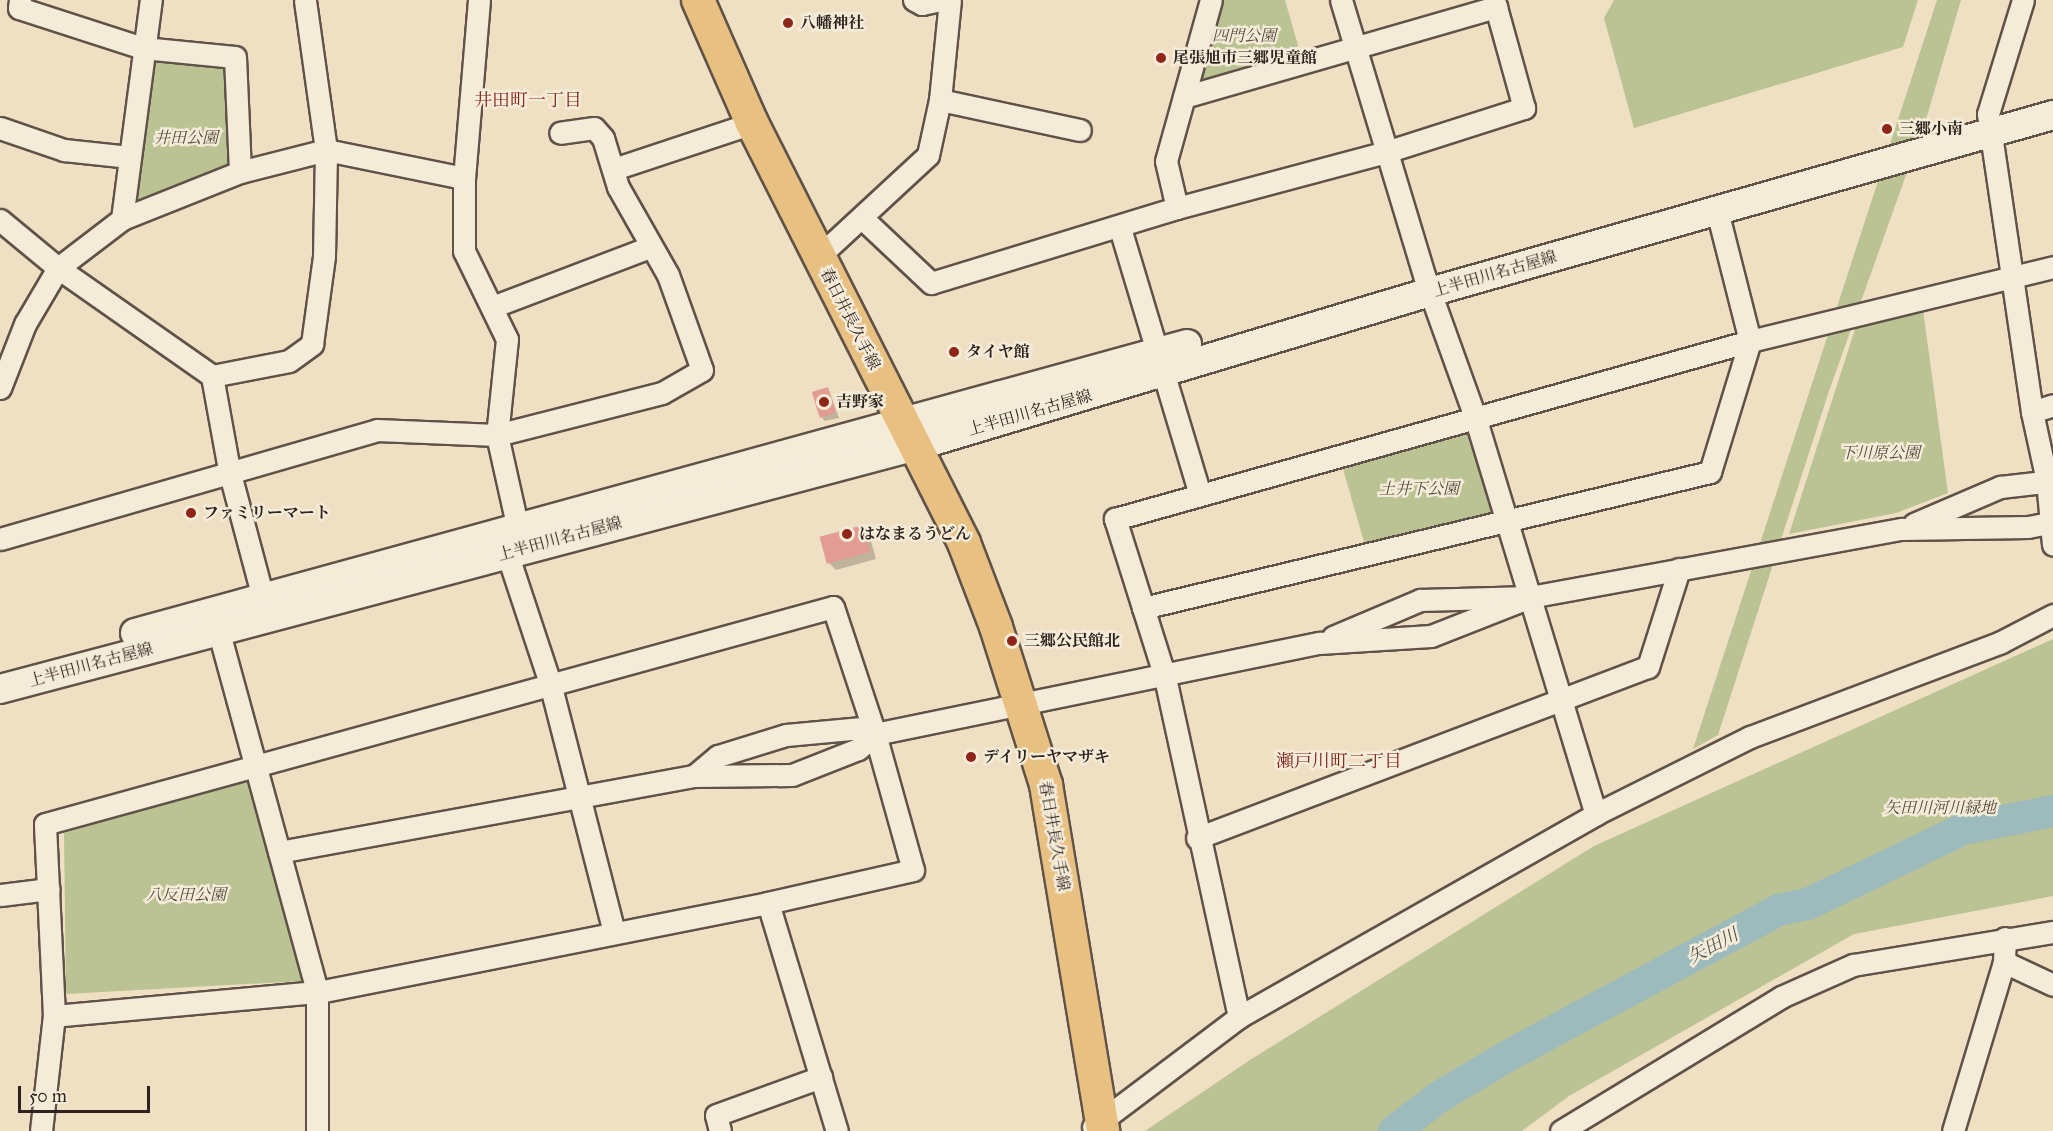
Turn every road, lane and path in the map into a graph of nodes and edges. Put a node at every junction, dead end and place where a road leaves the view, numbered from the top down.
1 (20, 0) edge
2 (151, 0) edge
3 (304, 0) edge
4 (479, 0) edge
5 (698, 0) edge
6 (914, 0) edge
7 (941, 0) edge
8 (950, 0) edge
9 (1211, 0) edge
10 (1341, 0) edge
11 (2023, 0) edge
12 (1495, 3) edge
13 (142, 48) junction
14 (1358, 49) junction
15 (2053, 95) edge
16 (1184, 97) junction
17 (940, 100) junction
18 (2053, 115) edge
19 (752, 123) junction
20 (1988, 123) junction
21 (0, 128) edge
22 (1080, 130) dead end
23 (560, 133) dead end
24 (326, 150) junction
25 (1389, 151) junction
26 (130, 157) junction
27 (614, 169) junction
28 (240, 172) junction
29 (464, 178) junction
30 (1177, 208) junction
31 (1717, 211) junction
32 (861, 218) junction
33 (122, 219) junction
34 (0, 220) edge
35 (1120, 228) junction
36 (650, 247) junction
37 (818, 257) junction
38 (2053, 267) edge
39 (58, 268) junction
40 (2013, 278) junction
41 (1427, 285) junction
42 (492, 307) junction
43 (1750, 341) junction
44 (1158, 362) junction
45 (212, 376) junction
46 (0, 388) edge
47 (2053, 405) edge
48 (2032, 411) junction
49 (1476, 420) junction
50 (497, 435) junction
51 (908, 435) junction
52 (229, 470) junction
53 (2050, 481) edge
54 (1200, 494) junction
55 (1506, 523) junction
56 (2052, 523) edge
57 (1902, 529) junction
58 (0, 539) edge
59 (513, 541) junction
60 (2053, 545) edge
61 (1679, 569) junction
62 (1530, 597) junction
63 (263, 598) junction
64 (1143, 608) junction
65 (2053, 615) edge
66 (216, 622) junction
67 (1319, 643) junction
68 (0, 670) edge
69 (1164, 674) junction
70 (550, 683) junction
71 (0, 689) edge
72 (1563, 700) junction
73 (1023, 703) junction
74 (875, 734) junction
75 (258, 766) junction
76 (694, 776) junction
77 (577, 796) junction
78 (1596, 814) junction
79 (1197, 838) junction
80 (279, 852) junction
81 (49, 889) junction
82 (0, 895) edge
83 (768, 903) junction
84 (614, 932) junction
85 (2053, 932) edge
86 (2005, 938) junction
87 (2004, 962) junction
88 (2053, 985) edge
89 (317, 992) junction
90 (54, 1016) junction
91 (1239, 1017) junction
92 (820, 1077) junction
93 (1099, 1127) edge
94 (41, 1131) edge
95 (317, 1131) edge
96 (720, 1131) edge
97 (837, 1131) edge
98 (1561, 1131) edge
99 (1953, 1131) edge

1 - 13 street
2 - 13 street
3 - 24 street
4 - 29 street
5 - 19 main road, 春日井長久手線
6 - 7 street
8 - 17 street
9 - 16 street
10 - 14 street
11 - 20 street
12 - 14 street
12 - 25 street
13 - 26 street
13 - 28 street
14 - 16 street
14 - 25 street
15 - 20 main road, 上半田川名古屋線
16 - 30 street
17 - 22 street
17 - 32 street
18 - 20 main road, 上半田川名古屋線
19 - 27 street
19 - 37 main road, 春日井長久手線
20 - 31 main road, 上半田川名古屋線
20 - 40 street
20 - 41 main road, 上半田川名古屋線
21 - 26 street
23 - 27 street
24 - 28 street
24 - 29 street
24 - 45 street
25 - 30 street
25 - 41 street
26 - 33 street
27 - 36 street
28 - 33 street
29 - 42 street
30 - 35 street
31 - 41 main road, 上半田川名古屋線
31 - 43 street
32 - 35 street
32 - 37 street
33 - 39 street
34 - 39 street
35 - 44 street
36 - 42 street
36 - 50 street
37 - 51 main road, 春日井長久手線
38 - 40 street
39 - 45 street
39 - 46 street
40 - 43 street
40 - 48 street
41 - 44 main road, 上半田川名古屋線
41 - 49 street
42 - 50 street
43 - 49 street
43 - 55 street
44 - 51 main road, 上半田川名古屋線
44 - 54 street
45 - 52 street
47 - 48 street
48 - 53 street
49 - 54 street
49 - 55 street
50 - 52 street
50 - 59 street
51 - 59 main road, 上半田川名古屋線
51 - 73 main road, 春日井長久手線
52 - 58 street
52 - 63 street
53 - 56 street
53 - 57 street
54 - 64 street
55 - 62 street
55 - 64 street
56 - 57 street
56 - 60 street
57 - 61 street
59 - 63 main road, 上半田川名古屋線
59 - 66 main road, 上半田川名古屋線
59 - 70 street
61 - 62 street
61 - 72 street
62 - 67 street
62 - 67 street
62 - 72 street
63 - 66 main road, 上半田川名古屋線
64 - 69 street
65 - 78 street
66 - 68 main road, 上半田川名古屋線
66 - 71 main road, 上半田川名古屋線
66 - 75 street
67 - 69 street
69 - 73 street
69 - 79 street
70 - 74 street
70 - 75 street
70 - 77 street
72 - 78 street
72 - 79 street
73 - 74 street
73 - 93 main road, 春日井長久手線
74 - 76 street
74 - 76 street
74 - 83 street
75 - 80 street
75 - 81 street
76 - 77 street
77 - 80 street
77 - 84 street
78 - 91 street
79 - 91 street
80 - 89 street
81 - 82 street
81 - 90 street
83 - 84 street
83 - 92 street
84 - 89 street
85 - 86 street
86 - 87 street
86 - 98 street
87 - 88 street
87 - 99 street
89 - 90 street
89 - 95 street
90 - 94 street
91 - 93 street
92 - 96 street
92 - 97 street

